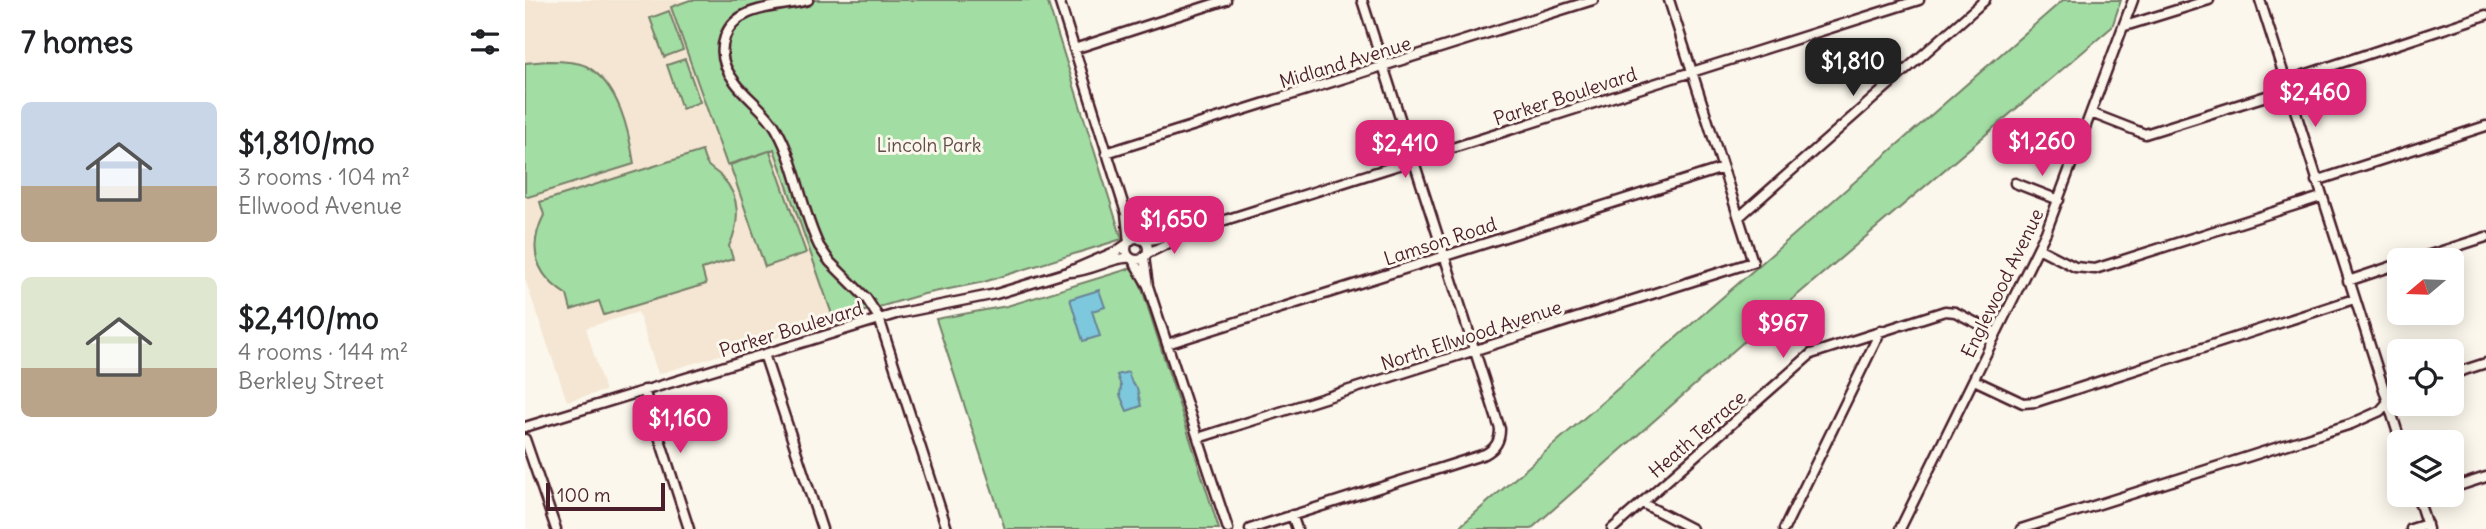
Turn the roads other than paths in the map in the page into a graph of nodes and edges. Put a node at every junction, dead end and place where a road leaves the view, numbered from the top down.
1 (808, 0) edge
2 (1059, 0) edge
3 (1226, 0) edge
4 (1362, 0) edge
5 (1593, 0) edge
6 (1669, 0) edge
7 (1919, 0) edge
8 (1985, 0) edge
9 (2209, 0) edge
10 (2260, 0) edge
11 (2135, 1) edge
12 (2486, 15) edge
13 (2125, 26) junction
14 (1074, 49) junction
15 (1383, 67) junction
16 (1692, 72) junction
17 (2286, 85) junction
18 (2091, 113) junction
19 (2486, 126) edge
20 (1106, 153) junction
21 (1414, 160) junction
22 (1723, 168) junction
23 (2316, 181) junction
24 (2015, 183) dead end
25 (2321, 197) junction
26 (2059, 200) junction
27 (1126, 213) junction
28 (1739, 217) junction
29 (1181, 234) junction
30 (2486, 237) edge
31 (1142, 239) junction
32 (1128, 243) junction
33 (2038, 248) junction
34 (2452, 248) edge
35 (1145, 256) junction
36 (1444, 256) junction
37 (1132, 259) junction
38 (2387, 268) edge
39 (1068, 272) junction
40 (2348, 281) junction
41 (1148, 286) junction
42 (2354, 299) junction
43 (879, 318) junction
44 (1881, 330) junction
45 (1996, 333) junction
46 (1167, 344) junction
47 (1475, 351) junction
48 (765, 354) junction
49 (2486, 362) edge
50 (2464, 370) edge
51 (1973, 380) junction
52 (644, 390) junction
53 (2387, 401) joint
54 (525, 427) edge
55 (1198, 438) junction
56 (525, 439) edge
57 (2486, 477) edge
58 (2464, 484) edge
59 (1642, 503) junction
60 (2421, 507) edge
61 (1292, 515) junction
62 (2057, 517) junction
63 (1675, 520) junction
64 (2427, 527) edge
65 (556, 529) edge
66 (689, 529) edge
67 (822, 529) edge
68 (947, 529) edge
69 (1229, 529) edge
70 (1250, 529) edge
71 (1297, 529) edge
72 (1612, 529) edge
73 (1671, 529) edge
74 (1692, 529) edge
75 (1784, 529) edge
76 (1900, 529) edge
77 (2021, 529) edge
78 (2061, 529) edge
79 (2411, 529) edge

1 - 43 street
2 - 14 street
3 - 14 street
4 - 15 street
5 - 15 street, Midland Avenue
6 - 16 street
7 - 16 street, Parker Boulevard
8 - 28 street
9 - 13 street
10 - 17 street
11 - 13 street, Englewood Avenue
12 - 17 street
13 - 18 street, Englewood Avenue
14 - 20 street
15 - 20 street, Midland Avenue
15 - 21 street
16 - 21 street, Parker Boulevard
16 - 22 street
17 - 18 street
17 - 23 street
18 - 26 street, Englewood Avenue
19 - 23 street
20 - 27 street
21 - 29 street, Parker Boulevard
21 - 36 street
22 - 28 street
22 - 36 street, Lamson Road
23 - 25 street
24 - 26 street
25 - 33 street
25 - 40 street
26 - 33 street, Englewood Avenue
27 - 31 street
27 - 32 street
28 - 47 street, North Ellwood Avenue
29 - 31 street, Parker Boulevard
29 - 35 street, Parker Boulevard
30 - 34 street
31 - 32 street, Parker Boulevard
31 - 35 street
32 - 37 street
32 - 39 street, Parker Boulevard
33 - 45 street, Englewood Avenue
35 - 37 street, Parker Boulevard
35 - 41 street
36 - 46 street, Lamson Road
36 - 47 street
37 - 39 street, Parker Boulevard
37 - 41 street
38 - 40 street
39 - 43 street, Parker Boulevard
40 - 42 street
41 - 46 street
42 - 51 street
42 - 53 street
43 - 48 street, Parker Boulevard
43 - 68 street
44 - 45 street, Heath Terrace
44 - 59 street, Heath Terrace
44 - 75 street
45 - 51 street, Englewood Avenue
46 - 55 street
47 - 55 street, North Ellwood Avenue
47 - 61 street
48 - 52 street, Parker Boulevard
48 - 67 street
49 - 50 street
51 - 76 street, Englewood Avenue
52 - 54 street, Parker Boulevard
52 - 66 street
53 - 62 street
55 - 69 street
56 - 65 street
57 - 58 street
59 - 63 street
59 - 72 street, Heath Terrace
60 - 64 street
61 - 70 street
61 - 71 street
62 - 77 street
62 - 78 street
63 - 73 street
63 - 74 street
64 - 79 street

